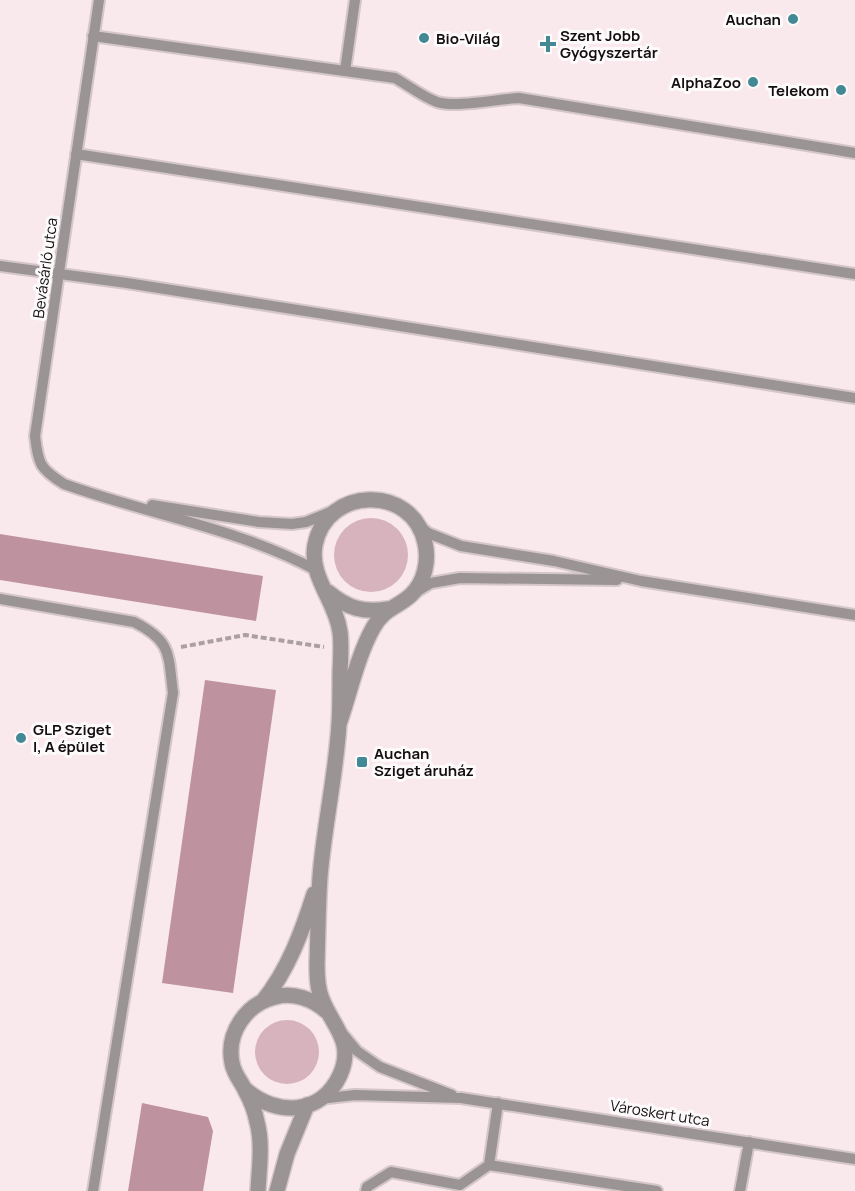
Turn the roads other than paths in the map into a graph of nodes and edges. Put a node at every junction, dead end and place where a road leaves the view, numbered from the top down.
1 (99, 0) edge
2 (355, 0) edge
3 (93, 36) junction
4 (345, 71) junction
5 (855, 153) edge
6 (76, 154) junction
7 (0, 266) edge
8 (855, 274) edge
9 (59, 275) junction
10 (855, 398) edge
11 (107, 497) junction
12 (338, 509) junction
13 (417, 523) junction
14 (316, 570) junction
15 (641, 581) junction
16 (327, 592) junction
17 (411, 595) junction
18 (0, 598) edge
19 (388, 609) junction
20 (855, 615) edge
21 (339, 724) junction
22 (320, 877) junction
23 (263, 1001) junction
24 (336, 1023) junction
25 (246, 1090) junction
26 (460, 1098) junction
27 (313, 1102) junction
28 (498, 1103) junction
29 (749, 1142) junction
30 (855, 1159) edge
31 (489, 1165) junction
32 (93, 1191) edge
33 (258, 1191) edge
34 (277, 1191) edge
35 (366, 1191) edge
36 (657, 1191) edge
37 (740, 1191) edge

1 - 3 lane, Bevásárló utca
2 - 4 lane
3 - 4 lane
3 - 6 lane, Bevásárló utca
4 - 5 lane
6 - 8 lane
6 - 9 lane, Bevásárló utca
7 - 9 lane
9 - 10 lane
9 - 11 lane, Bevásárló utca
11 - 12 lane
11 - 14 lane
12 - 13 street
12 - 14 street
13 - 15 lane
13 - 17 street
14 - 16 street
15 - 17 lane
15 - 20 lane
16 - 19 street
16 - 21 street
17 - 19 street
18 - 32 lane
19 - 21 street
21 - 22 street
22 - 23 street
22 - 24 street
23 - 24 street
23 - 25 street
24 - 26 lane, Városkert utca
24 - 27 street
25 - 27 street
25 - 33 street
26 - 27 lane, Városkert utca
26 - 28 lane, Városkert utca
27 - 34 street
28 - 29 lane, Városkert utca
28 - 31 lane
29 - 30 lane, Városkert utca
29 - 37 lane
31 - 35 lane
31 - 36 lane

